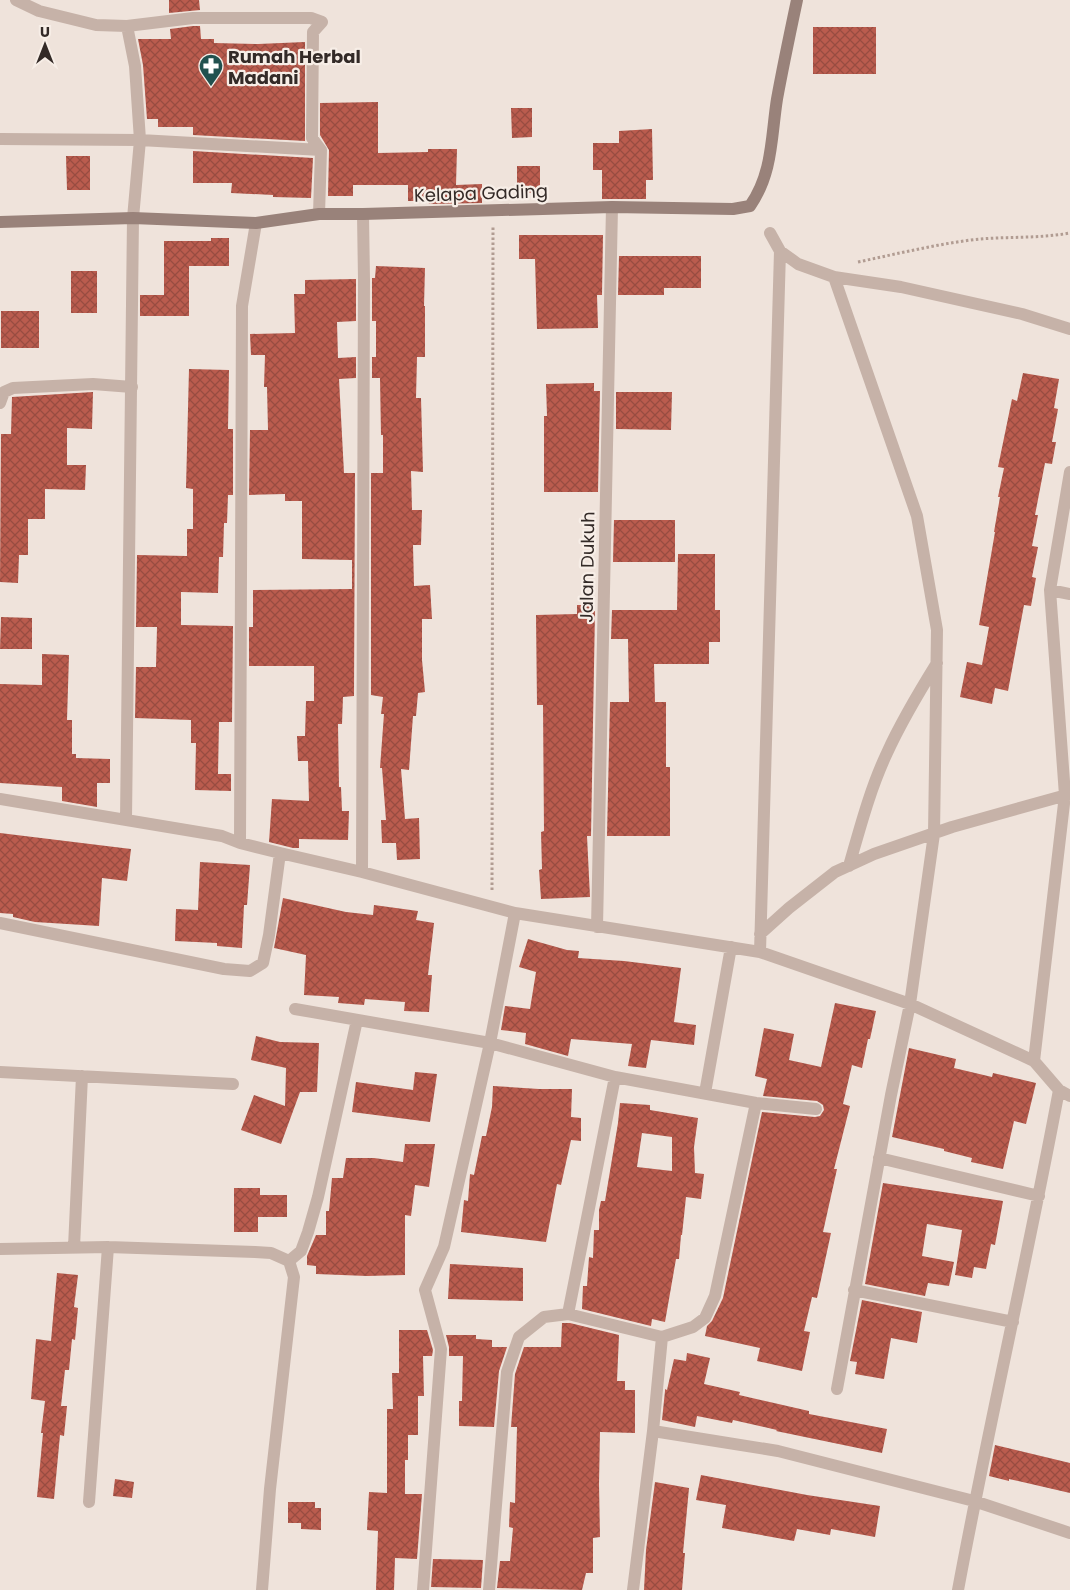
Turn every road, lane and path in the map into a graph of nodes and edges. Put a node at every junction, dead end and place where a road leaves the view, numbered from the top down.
1 (16, 0) edge
2 (797, 0) edge
3 (127, 26) junction
4 (0, 139) edge
5 (140, 140) junction
6 (321, 150) junction
7 (612, 207) junction
8 (494, 210) junction
9 (319, 214) junction
10 (363, 214) junction
11 (133, 218) junction
12 (0, 222) edge
13 (256, 223) junction
14 (1070, 232) edge
15 (770, 233) dead end
16 (780, 251) junction
17 (857, 262) dead end
18 (834, 277) junction
19 (1070, 329) edge
20 (132, 387) junction
21 (0, 403) edge
22 (1070, 472) edge
23 (1050, 590) junction
24 (1070, 594) edge
25 (937, 663) junction
26 (1067, 794) edge
27 (0, 799) edge
28 (126, 820) junction
29 (934, 834) junction
30 (240, 843) junction
31 (280, 853) junction
32 (849, 866) junction
33 (362, 872) junction
34 (492, 906) junction
35 (515, 913) junction
36 (0, 923) edge
37 (597, 927) junction
38 (760, 934) junction
39 (731, 947) junction
40 (760, 952) junction
41 (910, 1004) junction
42 (295, 1009) dead end
43 (357, 1020) junction
44 (490, 1043) junction
45 (1034, 1061) junction
46 (0, 1072) edge
47 (82, 1076) junction
48 (615, 1077) junction
49 (233, 1084) dead end
50 (705, 1093) junction
51 (1064, 1093) edge
52 (756, 1102) junction
53 (816, 1109) dead end
54 (879, 1158) junction
55 (1039, 1196) junction
56 (74, 1247) junction
57 (108, 1247) junction
58 (0, 1249) edge
59 (289, 1261) junction
60 (854, 1290) junction
61 (568, 1314) junction
62 (1013, 1322) junction
63 (662, 1337) junction
64 (837, 1389) dead end
65 (654, 1431) junction
66 (974, 1500) junction
67 (89, 1502) dead end
68 (1070, 1533) edge
69 (262, 1590) edge
70 (423, 1590) edge
71 (489, 1590) edge
72 (633, 1590) edge
73 (958, 1590) edge

1 - 3 street
2 - 7 street, Kelapa Gading
3 - 5 street
3 - 6 street
4 - 5 street
5 - 6 street
5 - 11 street
6 - 9 street
7 - 8 street, Kelapa Gading
7 - 37 street, Jalan Dukuh
8 - 10 street, Kelapa Gading
8 - 34 path
9 - 10 street, Kelapa Gading
9 - 13 street, Kelapa Gading
10 - 33 street
11 - 12 street, Kelapa Gading
11 - 13 street, Kelapa Gading
11 - 20 street
13 - 30 street
14 - 17 path
15 - 16 street
16 - 18 street
16 - 38 street
18 - 19 street
18 - 25 street
20 - 21 street
20 - 28 street
22 - 23 street
23 - 24 street
23 - 26 street
25 - 29 street
25 - 32 street
26 - 29 street
26 - 45 street
27 - 28 street
28 - 30 street
29 - 32 street
29 - 41 street
30 - 31 street
31 - 33 street
31 - 36 street
32 - 38 street
33 - 34 street
34 - 35 street
35 - 37 street
35 - 44 street
37 - 39 street
38 - 40 street
39 - 40 street
39 - 50 street
40 - 41 street
41 - 45 street
41 - 54 street
42 - 43 street
43 - 44 street
43 - 59 street
44 - 48 street
44 - 70 street
45 - 51 street
46 - 47 street
47 - 49 street
47 - 56 street
48 - 50 street
48 - 61 street
50 - 52 street
51 - 55 street
52 - 53 street
52 - 63 street
54 - 55 street
54 - 60 street
55 - 62 street
56 - 57 street
56 - 58 street
57 - 59 street
57 - 67 street
59 - 69 street
60 - 62 street
60 - 64 street
61 - 63 street
61 - 71 street
62 - 66 street
63 - 65 street
65 - 66 street
65 - 72 street
66 - 68 street
66 - 73 street

